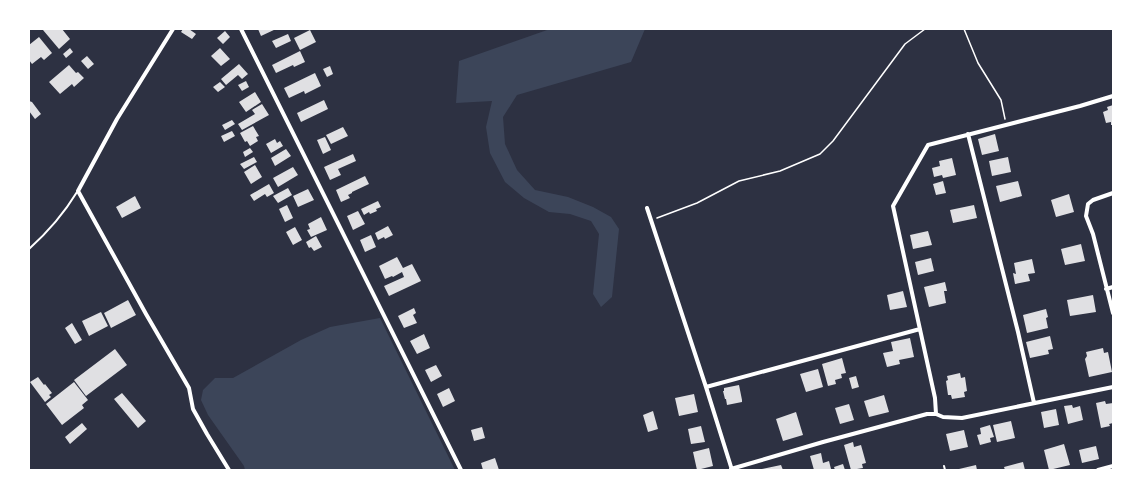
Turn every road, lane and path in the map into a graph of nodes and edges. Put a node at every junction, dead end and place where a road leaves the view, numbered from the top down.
1 (173, 29) edge
2 (241, 29) edge
3 (925, 29) edge
4 (964, 29) edge
5 (1113, 96) edge
6 (1006, 124) junction
7 (968, 134) junction
8 (78, 191) junction
9 (1113, 193) edge
10 (647, 208) dead end
11 (651, 220) junction
12 (29, 249) edge
13 (1113, 287) edge
14 (1106, 289) junction
15 (1113, 313) edge
16 (920, 329) junction
17 (706, 387) junction
18 (1113, 387) edge
19 (1034, 403) junction
20 (936, 414) junction
21 (944, 466) dead end
22 (1113, 466) edge
23 (732, 469) edge
24 (229, 470) edge
25 (460, 470) edge
26 (945, 470) edge
27 (1098, 470) edge

1 - 8 street
2 - 25 street
3 - 11 path
4 - 6 path
5 - 6 street
6 - 7 street
7 - 16 street
7 - 19 street
8 - 12 lane
8 - 24 street
9 - 14 street
10 - 11 street
11 - 17 street
13 - 14 street
14 - 15 street
16 - 17 street
16 - 20 street
17 - 23 street
18 - 19 street
19 - 20 street
20 - 23 street
21 - 26 lane
22 - 27 street

